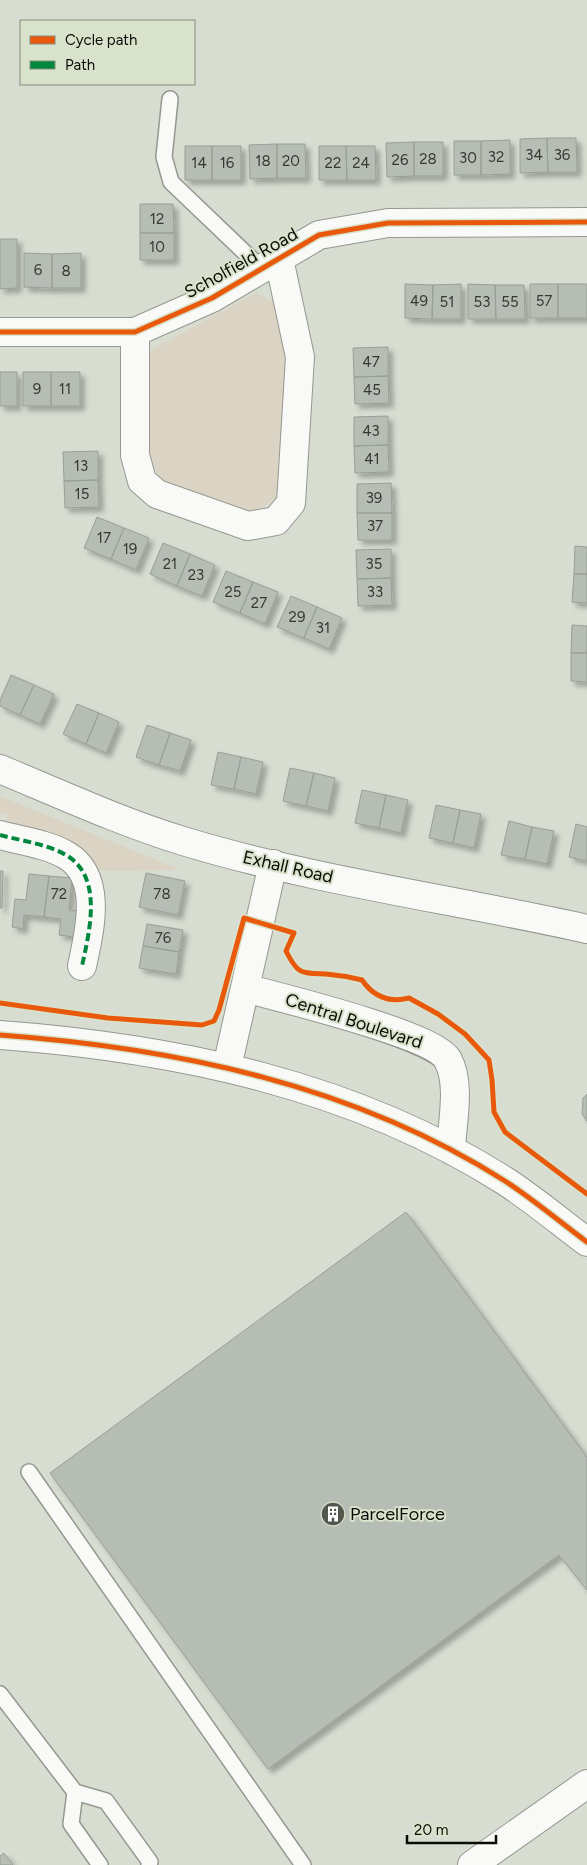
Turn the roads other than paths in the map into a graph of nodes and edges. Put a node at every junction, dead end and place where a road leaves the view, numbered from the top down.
1 (170, 99) dead end
2 (587, 222) edge
3 (270, 264) junction
4 (0, 332) edge
5 (135, 332) junction
6 (0, 769) edge
7 (0, 835) edge
8 (273, 864) junction
9 (587, 929) edge
10 (82, 966) dead end
11 (245, 988) junction
12 (0, 1035) edge
13 (227, 1067) junction
14 (451, 1150) junction
15 (587, 1242) edge
16 (28, 1472) dead end
17 (0, 1694) edge
18 (587, 1784) edge
19 (76, 1792) junction
20 (100, 1865) edge
21 (149, 1865) edge
22 (303, 1865) edge
23 (472, 1865) edge

1 - 3 lane
2 - 3 street, Scholfield Road
3 - 5 street, Scholfield Road
3 - 5 street, Scholfield Road
4 - 5 street, Scholfield Road
6 - 8 street, Exhall Road
7 - 10 street
8 - 9 street, Exhall Road
8 - 11 street
11 - 13 street
11 - 14 street, Central Boulevard
12 - 13 street
13 - 14 street
14 - 15 street
16 - 22 lane
17 - 19 lane
18 - 23 street
19 - 20 lane
19 - 21 lane

